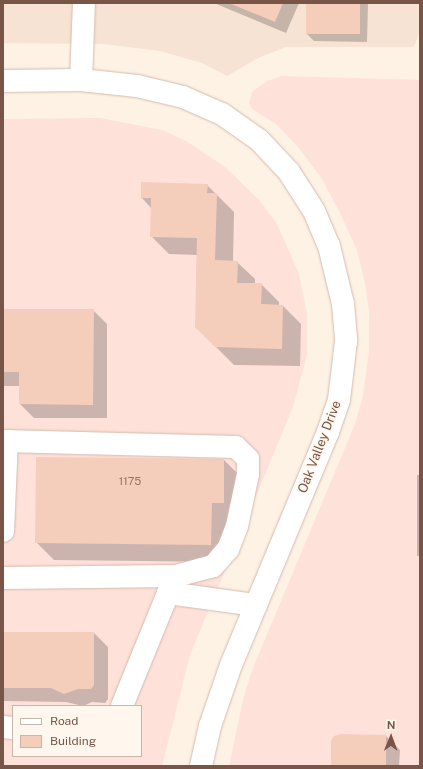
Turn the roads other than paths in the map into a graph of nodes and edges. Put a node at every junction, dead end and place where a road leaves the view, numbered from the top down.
1 (84, 3) edge
2 (81, 80) junction
3 (3, 81) edge
4 (5, 441) edge
5 (3, 531) edge
6 (3, 578) edge
7 (172, 585) junction
8 (256, 605) junction
9 (122, 705) edge
10 (201, 766) edge

1 - 2 street
2 - 3 street, Oak Valley Drive
2 - 8 street, Oak Valley Drive
4 - 5 street
4 - 7 street
6 - 7 street
7 - 8 street
7 - 9 street
8 - 10 street, Oak Valley Drive

